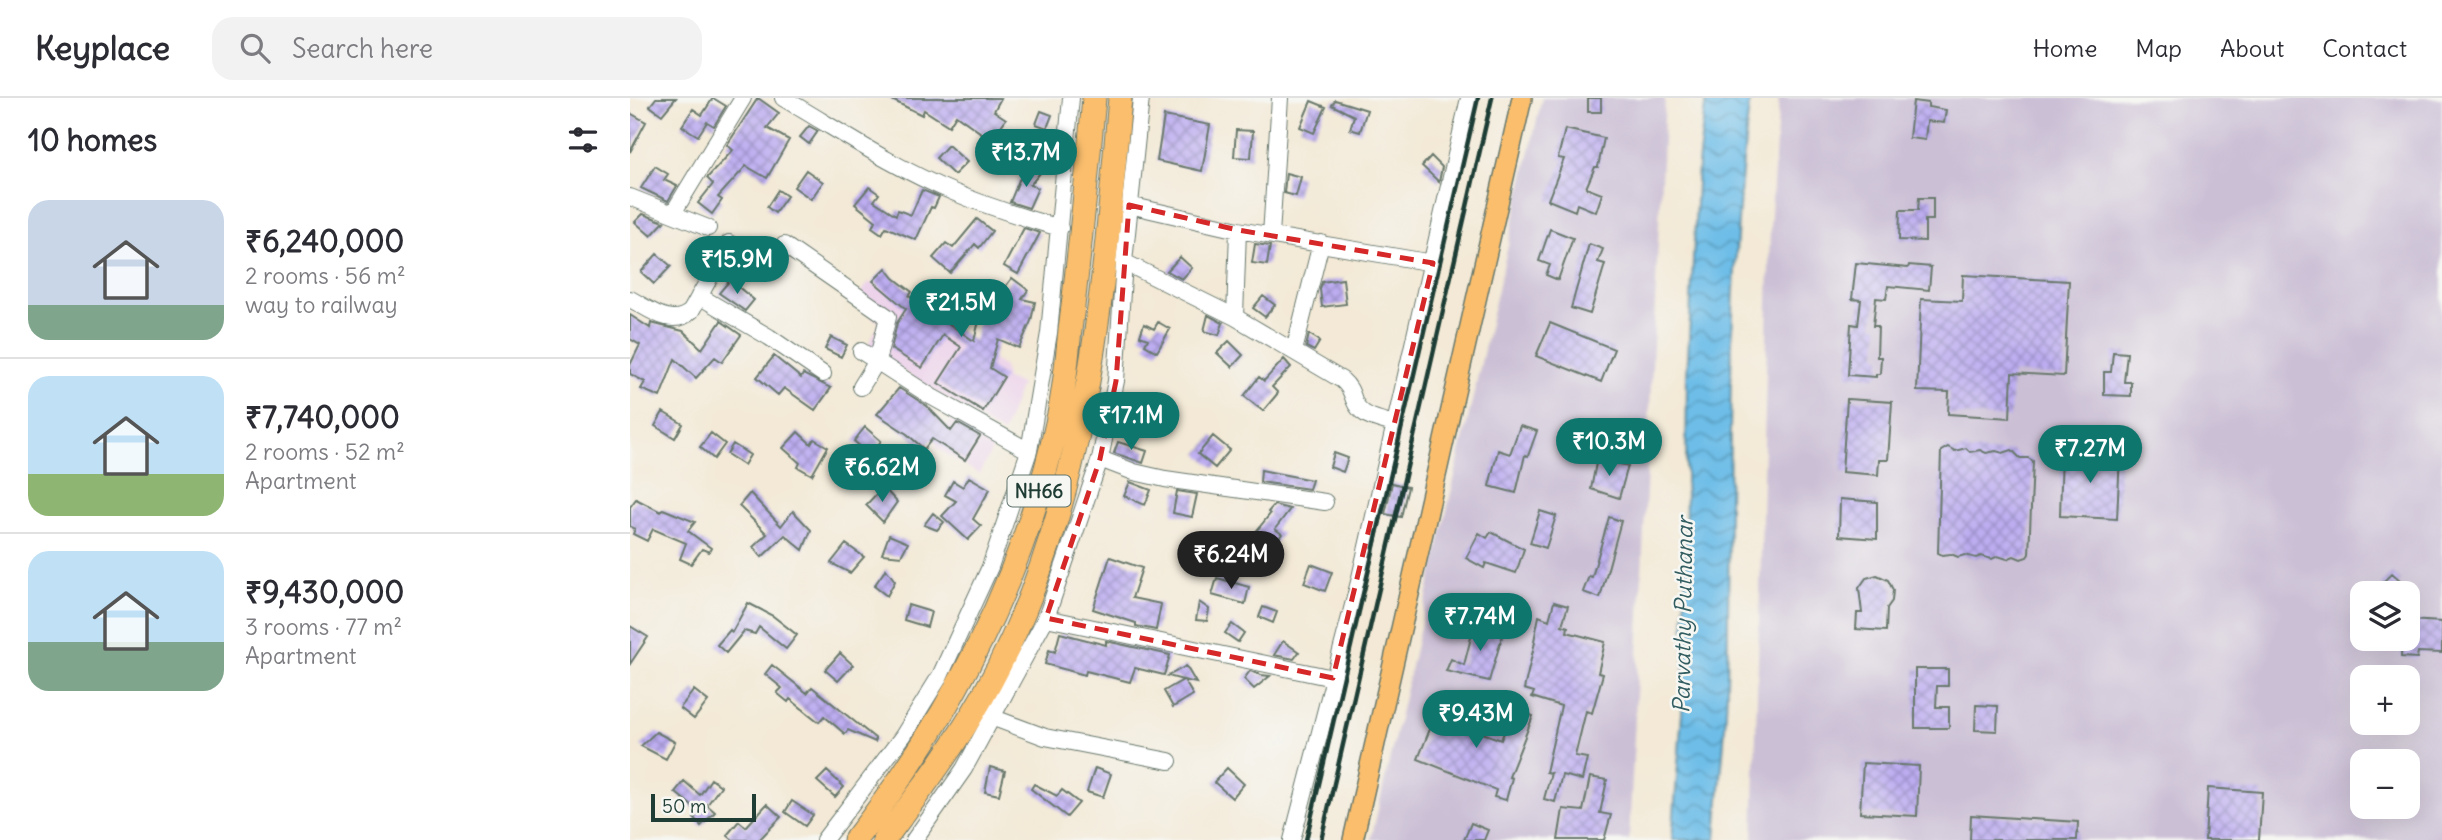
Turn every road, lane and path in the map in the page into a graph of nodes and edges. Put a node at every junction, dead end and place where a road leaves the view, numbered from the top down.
1 (783, 98) edge
2 (1071, 98) edge
3 (1094, 98) edge
4 (1120, 98) edge
5 (1141, 98) edge
6 (1280, 98) edge
7 (1469, 98) edge
8 (1522, 98) edge
9 (740, 99) edge
10 (630, 197) edge
11 (1129, 205) junction
12 (673, 213) junction
13 (708, 228) dead end
14 (1060, 228) junction
15 (1238, 230) junction
16 (1271, 235) junction
17 (729, 243) dead end
18 (1321, 243) junction
19 (783, 244) dead end
20 (1124, 262) junction
21 (1433, 262) junction
22 (699, 296) junction
23 (630, 299) edge
24 (1235, 317) junction
25 (861, 351) dead end
26 (1294, 351) junction
27 (877, 362) junction
28 (823, 374) dead end
29 (861, 387) dead end
30 (1394, 424) junction
31 (1029, 451) junction
32 (1100, 459) junction
33 (1325, 502) dead end
34 (1046, 618) junction
35 (1333, 678) junction
36 (994, 718) junction
37 (1169, 761) dead end
38 (824, 840) edge
39 (855, 840) edge
40 (884, 840) edge
41 (914, 840) edge
42 (1292, 840) edge
43 (1353, 840) edge

1 - 14 street
2 - 14 street
3 - 39 highway, NH66
4 - 40 highway, NH66
5 - 11 street
6 - 16 street
7 - 21 street
8 - 43 main road
9 - 12 street
10 - 12 street
11 - 15 street
11 - 20 street
12 - 13 street
14 - 31 street
15 - 16 street
15 - 24 street
16 - 18 street
17 - 22 street
18 - 21 street
18 - 26 street
19 - 27 street
20 - 24 street
20 - 32 street
21 - 30 street
22 - 23 street
22 - 28 street
24 - 26 street
25 - 27 street
26 - 30 street
27 - 29 street
27 - 31 street
30 - 35 street
31 - 38 street
32 - 33 street
32 - 34 street
34 - 35 street
34 - 36 street
35 - 42 street
36 - 37 street
36 - 41 street

